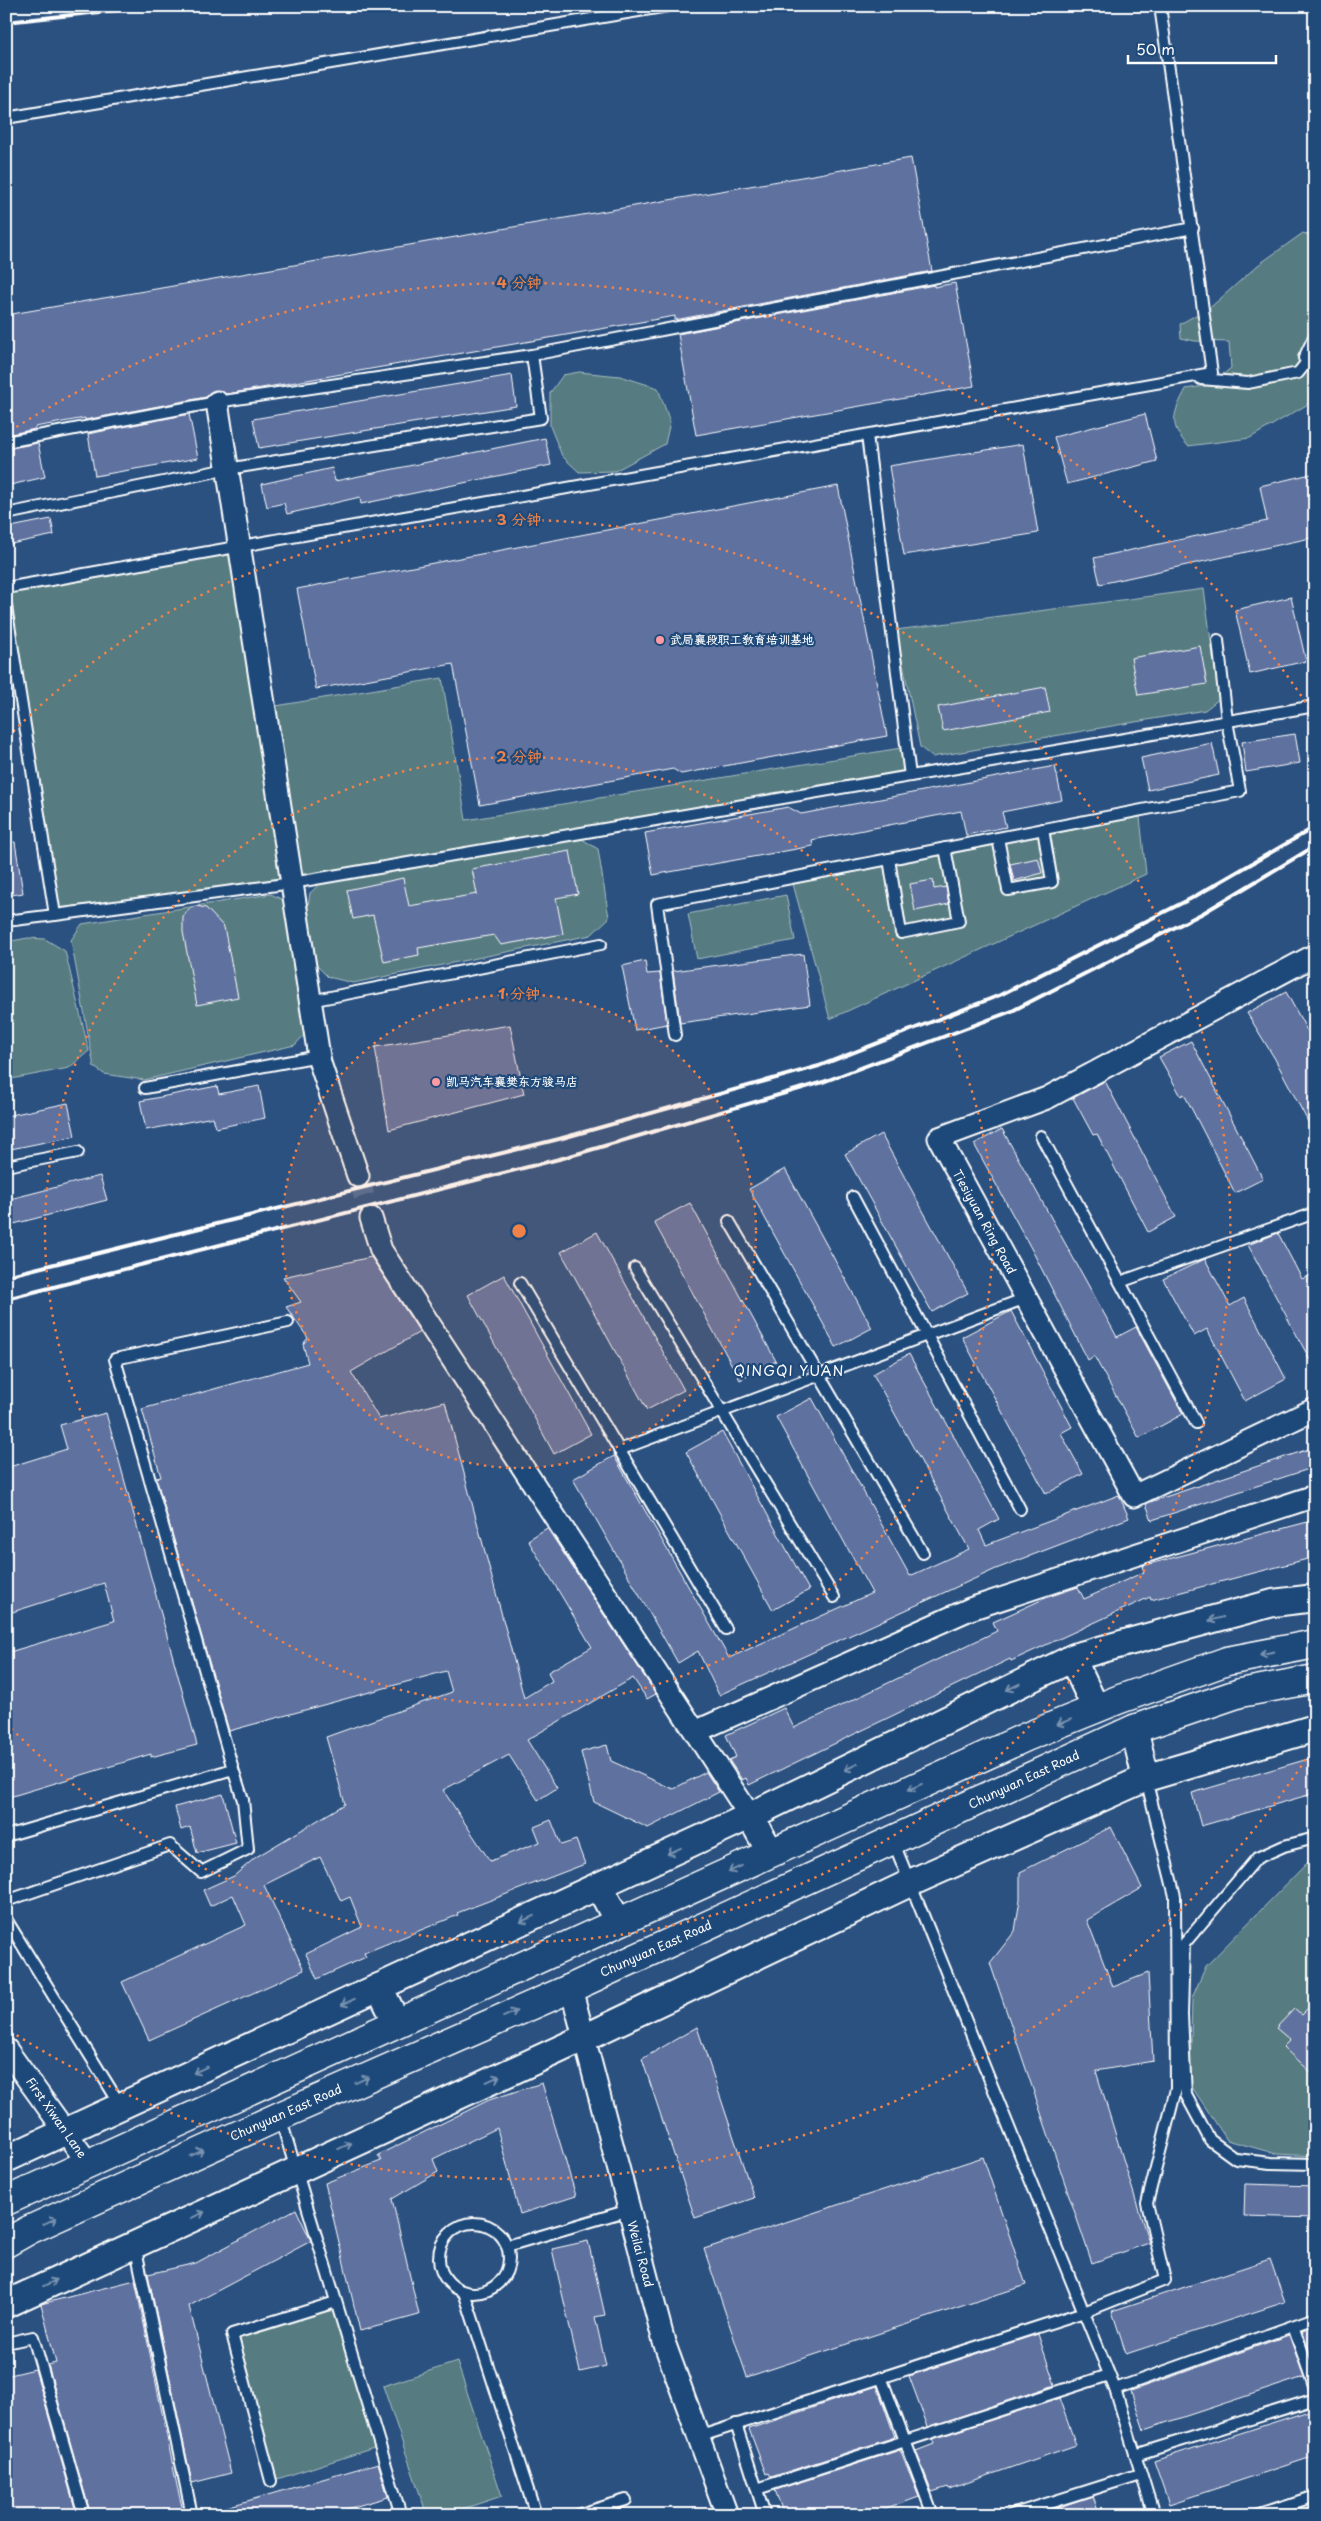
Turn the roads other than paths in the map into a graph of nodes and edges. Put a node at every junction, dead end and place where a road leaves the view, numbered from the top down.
1 (668, 6) edge
2 (1160, 6) edge
3 (6, 118) edge
4 (1193, 228) junction
5 (1315, 335) edge
6 (1315, 352) edge
7 (532, 355) junction
8 (1298, 373) junction
9 (1187, 378) junction
10 (216, 402) junction
11 (868, 435) junction
12 (6, 442) edge
13 (227, 469) junction
14 (6, 514) edge
15 (239, 546) junction
16 (6, 588) edge
17 (6, 606) edge
18 (1218, 640) dead end
19 (1315, 706) edge
20 (1227, 721) junction
21 (910, 776) junction
22 (1042, 829) junction
23 (998, 838) junction
24 (945, 848) junction
25 (889, 859) junction
26 (292, 883) junction
27 (55, 914) junction
28 (6, 921) edge
29 (601, 944) dead end
30 (1315, 955) edge
31 (310, 1001) junction
32 (675, 1035) dead end
33 (319, 1056) junction
34 (145, 1088) dead end
35 (1041, 1136) dead end
36 (78, 1152) dead end
37 (6, 1166) edge
38 (358, 1176) tunnel mouth
39 (853, 1197) dead end
40 (1315, 1213) edge
41 (370, 1218) tunnel mouth
42 (728, 1221) dead end
43 (635, 1268) dead end
44 (1120, 1282) junction
45 (520, 1283) dead end
46 (1026, 1298) junction
47 (288, 1322) dead end
48 (927, 1335) junction
49 (819, 1375) junction
50 (1315, 1409) edge
51 (722, 1411) junction
52 (1196, 1422) dead end
53 (619, 1450) junction
54 (1315, 1496) edge
55 (1020, 1509) dead end
56 (923, 1553) dead end
57 (834, 1597) dead end
58 (1315, 1598) edge
59 (726, 1629) dead end
60 (1315, 1644) edge
61 (1072, 1658) junction
62 (1315, 1680) edge
63 (1096, 1709) junction
64 (1315, 1728) edge
65 (1134, 1729) junction
66 (696, 1731) junction
67 (233, 1769) junction
68 (1146, 1778) junction
69 (750, 1816) junction
70 (6, 1836) edge
71 (1315, 1838) edge
72 (893, 1841) junction
73 (771, 1853) junction
74 (910, 1883) junction
75 (599, 1886) junction
76 (6, 1901) edge
77 (6, 1919) edge
78 (618, 1922) junction
79 (380, 1987) junction
80 (570, 1988) junction
81 (397, 2023) junction
82 (584, 2038) junction
83 (6, 2049) edge
84 (121, 2107) junction
85 (280, 2116) junction
86 (66, 2132) junction
87 (6, 2160) edge
88 (88, 2164) junction
89 (1315, 2164) edge
90 (296, 2169) junction
91 (6, 2201) edge
92 (628, 2210) junction
93 (6, 2243) edge
94 (135, 2244) junction
95 (508, 2246) junction
96 (464, 2292) junction
97 (336, 2302) junction
98 (6, 2304) edge
99 (1084, 2312) junction
100 (1315, 2318) edge
101 (1293, 2326) junction
102 (6, 2342) edge
103 (1109, 2375) junction
104 (881, 2377) junction
105 (1114, 2389) junction
106 (1315, 2389) edge
107 (1315, 2399) edge
108 (736, 2424) junction
109 (698, 2437) junction
110 (905, 2440) junction
111 (1135, 2455) junction
112 (1141, 2474) junction
113 (271, 2481) dead end
114 (757, 2489) junction
115 (1315, 2496) edge
116 (626, 2500) dead end
117 (84, 2515) edge
118 (192, 2515) edge
119 (401, 2515) edge
120 (536, 2515) edge
121 (577, 2515) edge
122 (727, 2515) edge
123 (765, 2515) edge
124 (933, 2515) edge
125 (1011, 2515) edge
126 (1154, 2515) edge
127 (1257, 2515) edge

1 - 3 lane
2 - 4 lane
4 - 7 lane
4 - 9 lane
5 - 8 lane
6 - 8 lane
7 - 10 lane
7 - 13 lane
8 - 9 lane
9 - 11 lane
10 - 12 lane
10 - 13 street
11 - 15 lane
11 - 21 lane
13 - 14 lane
13 - 15 street
15 - 16 lane
15 - 26 street
17 - 27 lane
18 - 20 lane
19 - 20 lane
20 - 21 lane
20 - 22 lane
21 - 26 lane
22 - 23 lane
22 - 23 lane
23 - 24 lane
24 - 25 lane
24 - 25 lane
25 - 32 lane
26 - 27 lane
26 - 31 street
27 - 28 lane
29 - 31 lane
30 - 46 street, Tiesiyuan Ring Road
31 - 33 street
33 - 34 lane
33 - 38 street
35 - 44 lane
36 - 37 lane
39 - 48 lane
40 - 44 lane
41 - 66 street
42 - 49 lane
43 - 51 lane
44 - 52 lane
45 - 53 lane
46 - 48 lane
46 - 50 street, Tiesiyuan Ring Road
47 - 67 lane
48 - 49 lane
48 - 55 lane
49 - 51 lane
49 - 56 lane
51 - 53 lane
51 - 57 lane
53 - 59 lane
54 - 66 street
58 -> 61 street
60 -> 63 main road
61 - 63 street
61 -> 69 street
62 - 65 main road, Chunyuan East Road
63 -> 73 main road
64 - 68 street
65 - 68 street
65 - 72 main road, Chunyuan East Road
66 - 69 street
67 - 70 lane
67 - 76 lane
68 - 74 street
68 - 99 lane
69 - 73 street
69 -> 75 street
71 - 89 lane
72 - 74 lane
72 - 80 main road, Chunyuan East Road
73 -> 78 main road
74 - 82 street
74 - 99 lane
75 - 78 street
75 -> 79 street
77 - 84 lane
78 - 81 main road
79 - 81 street
79 -> 84 street
80 - 82 street, Weilai Road
85 -> 80 main road, Chunyuan East Road
81 - 88 main road
90 -> 82 street
82 - 92 street, Weilai Road
83 - 86 street, First Xiwan Lane
84 - 86 street
85 - 90 lane
93 -> 85 main road, Chunyuan East Road
86 - 87 street
86 - 88 street, First Xiwan Lane
88 - 91 main road
94 -> 90 street
90 - 97 lane
92 - 95 lane
92 - 109 street, Weilai Road
98 -> 94 street
94 - 118 lane
95 - 96 lane
95 - 96 lane
96 - 120 lane
97 - 113 lane
97 - 119 lane
99 - 103 lane
99 - 104 lane
100 - 101 lane
101 - 105 lane
101 - 106 lane
102 - 117 lane
103 - 105 lane
103 - 110 lane
104 - 108 lane
104 - 110 lane
105 - 111 lane
107 - 111 lane
108 - 109 lane
108 - 114 lane
109 - 122 street, Weilai Road
110 - 114 lane
110 - 124 lane
111 - 112 lane
112 - 125 lane
112 - 126 lane
114 - 123 lane
115 - 127 lane
116 - 121 lane

